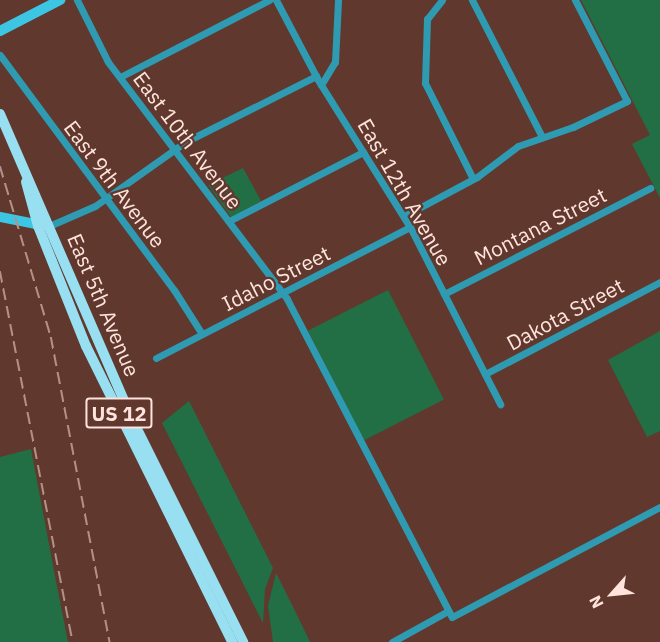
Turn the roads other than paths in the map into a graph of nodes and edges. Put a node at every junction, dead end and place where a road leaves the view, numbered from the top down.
1 (60, 0) edge
2 (76, 0) edge
3 (269, 0) edge
4 (276, 0) edge
5 (338, 0) edge
6 (442, 0) edge
7 (472, 0) edge
8 (575, 0) edge
9 (0, 31) edge
10 (0, 55) edge
11 (316, 76) junction
12 (120, 77) junction
13 (321, 85) junction
14 (0, 114) edge
15 (542, 137) junction
16 (175, 149) junction
17 (363, 152) junction
18 (473, 179) junction
19 (650, 188) dead end
20 (106, 200) junction
21 (404, 216) junction
22 (0, 217) edge
23 (229, 221) junction
24 (43, 226) junction
25 (410, 227) junction
26 (660, 282) edge
27 (283, 293) junction
28 (444, 294) junction
29 (202, 334) junction
30 (156, 358) dead end
31 (485, 374) junction
32 (500, 404) dead end
33 (660, 507) edge
34 (448, 611) junction
35 (232, 642) edge
36 (243, 642) edge
37 (392, 642) edge

1 - 9 street
2 - 12 street, East 10th Avenue
3 - 12 street
4 - 11 street, East 12th Avenue
5 - 13 street
6 - 18 street
7 - 15 street
8 - 15 street
10 - 20 street, East 9th Avenue
11 - 13 street, East 12th Avenue
11 - 16 street
12 - 16 street, East 10th Avenue
13 - 17 street, East 12th Avenue
14 - 24 main road, East 5th Avenue / US 12
15 - 18 street
16 - 20 street
16 - 23 street, East 10th Avenue
17 - 21 street, East 12th Avenue
17 - 23 street
18 - 21 street
19 - 28 street, Montana Street
20 - 24 street
20 - 29 street, East 9th Avenue
21 - 25 street, East 12th Avenue
22 - 24 street
23 - 27 street, East 10th Avenue
24 - 35 main road, East 5th Avenue / US 12
24 - 36 main road, East 5th Avenue / US 12
25 - 27 street, Idaho Street
25 - 28 street, East 12th Avenue
26 - 31 street, Dakota Street
27 - 29 street, Idaho Street
27 - 34 street, East 10th Avenue
28 - 31 street, East 12th Avenue
29 - 30 street, Idaho Street
31 - 32 street, East 12th Avenue
33 - 34 street
34 - 37 street

